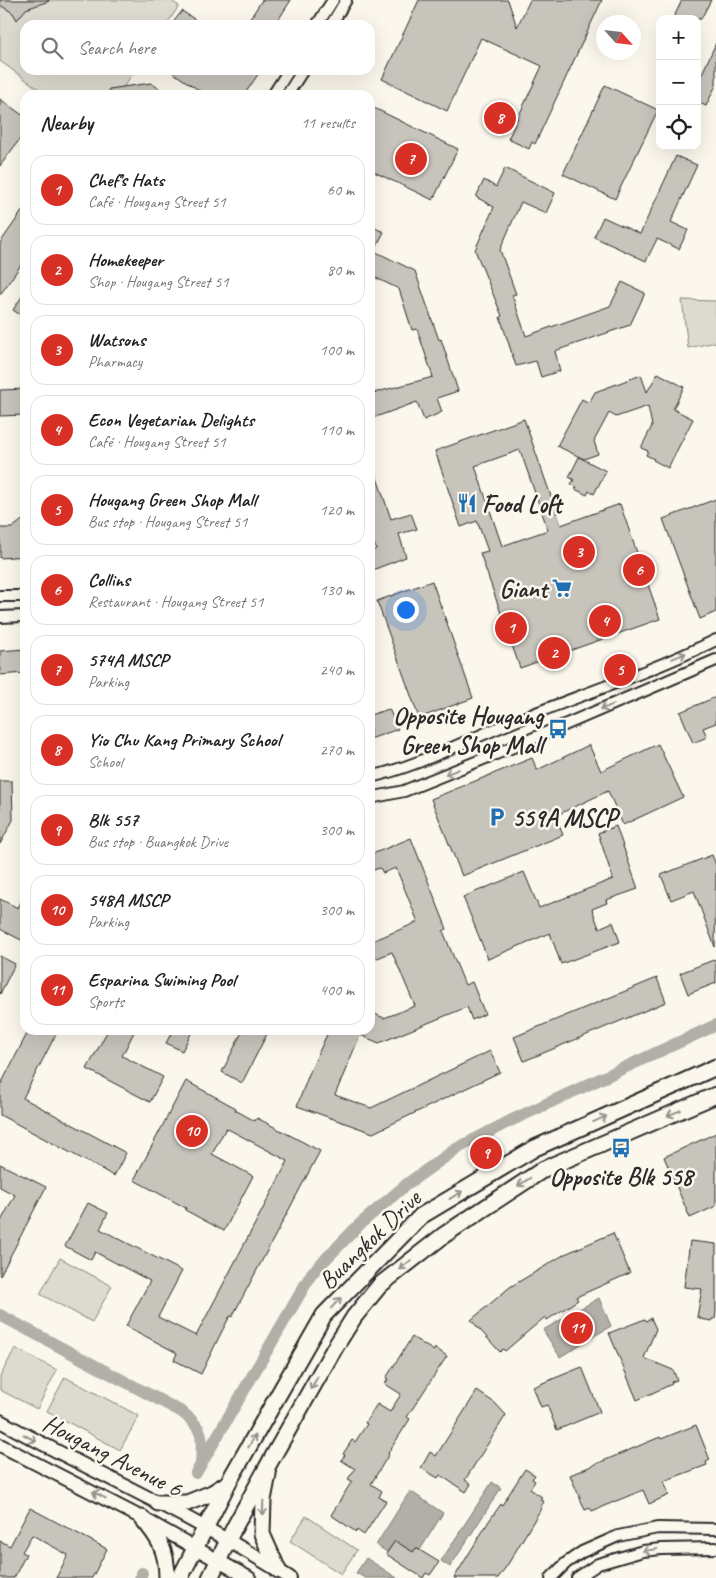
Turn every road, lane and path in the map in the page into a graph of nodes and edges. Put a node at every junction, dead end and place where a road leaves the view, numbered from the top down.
1 (333, 0) edge
2 (346, 0) edge
3 (321, 20) edge
4 (334, 20) edge
5 (286, 75) edge
6 (300, 75) edge
7 (276, 90) edge
8 (290, 90) edge
9 (0, 596) edge
10 (20, 596) edge
11 (0, 616) edge
12 (20, 616) edge
13 (716, 640) edge
14 (716, 660) edge
15 (375, 776) edge
16 (375, 797) edge
17 (716, 1067) edge
18 (716, 1095) edge
19 (0, 1422) edge
20 (0, 1445) edge
21 (271, 1460) junction
22 (228, 1483) junction
23 (158, 1503) junction
24 (142, 1518) junction
25 (205, 1529) junction
26 (716, 1529) edge
27 (228, 1542) junction
28 (196, 1547) junction
29 (716, 1548) edge
30 (219, 1561) junction
31 (284, 1574) edge
32 (167, 1578) edge
33 (180, 1578) edge
34 (210, 1578) edge
35 (249, 1578) edge
36 (551, 1578) edge
37 (577, 1578) edge

1 - 3 street
2 - 4 street
5 - 7 street
6 - 8 street
9 - 10 street
11 - 12 street
15 -> 13 street
14 -> 16 street
22 -> 17 main road, Buangkok Drive
18 -> 21 main road, Buangkok Drive
19 -> 23 street, Hougang Avenue 6
24 -> 20 street, Hougang Avenue 6
21 - 27 main road, Buangkok Drive
21 -> 31 main road
22 - 23 main road
22 - 25 main road, Buangkok Drive
23 - 25 street, Hougang Avenue 6
24 - 28 street, Hougang Avenue 6
24 - 32 main road
25 - 27 street, Hougang Avenue 6
25 - 28 main road, Buangkok Drive
26 - 36 street
27 - 30 main road, Buangkok Drive
27 - 31 street, Hougang Avenue 6
28 - 30 street, Hougang Avenue 6
28 - 33 main road, Buangkok Drive
29 -> 37 street
30 - 34 main road, Buangkok Drive
30 - 35 street, Hougang Avenue 6

